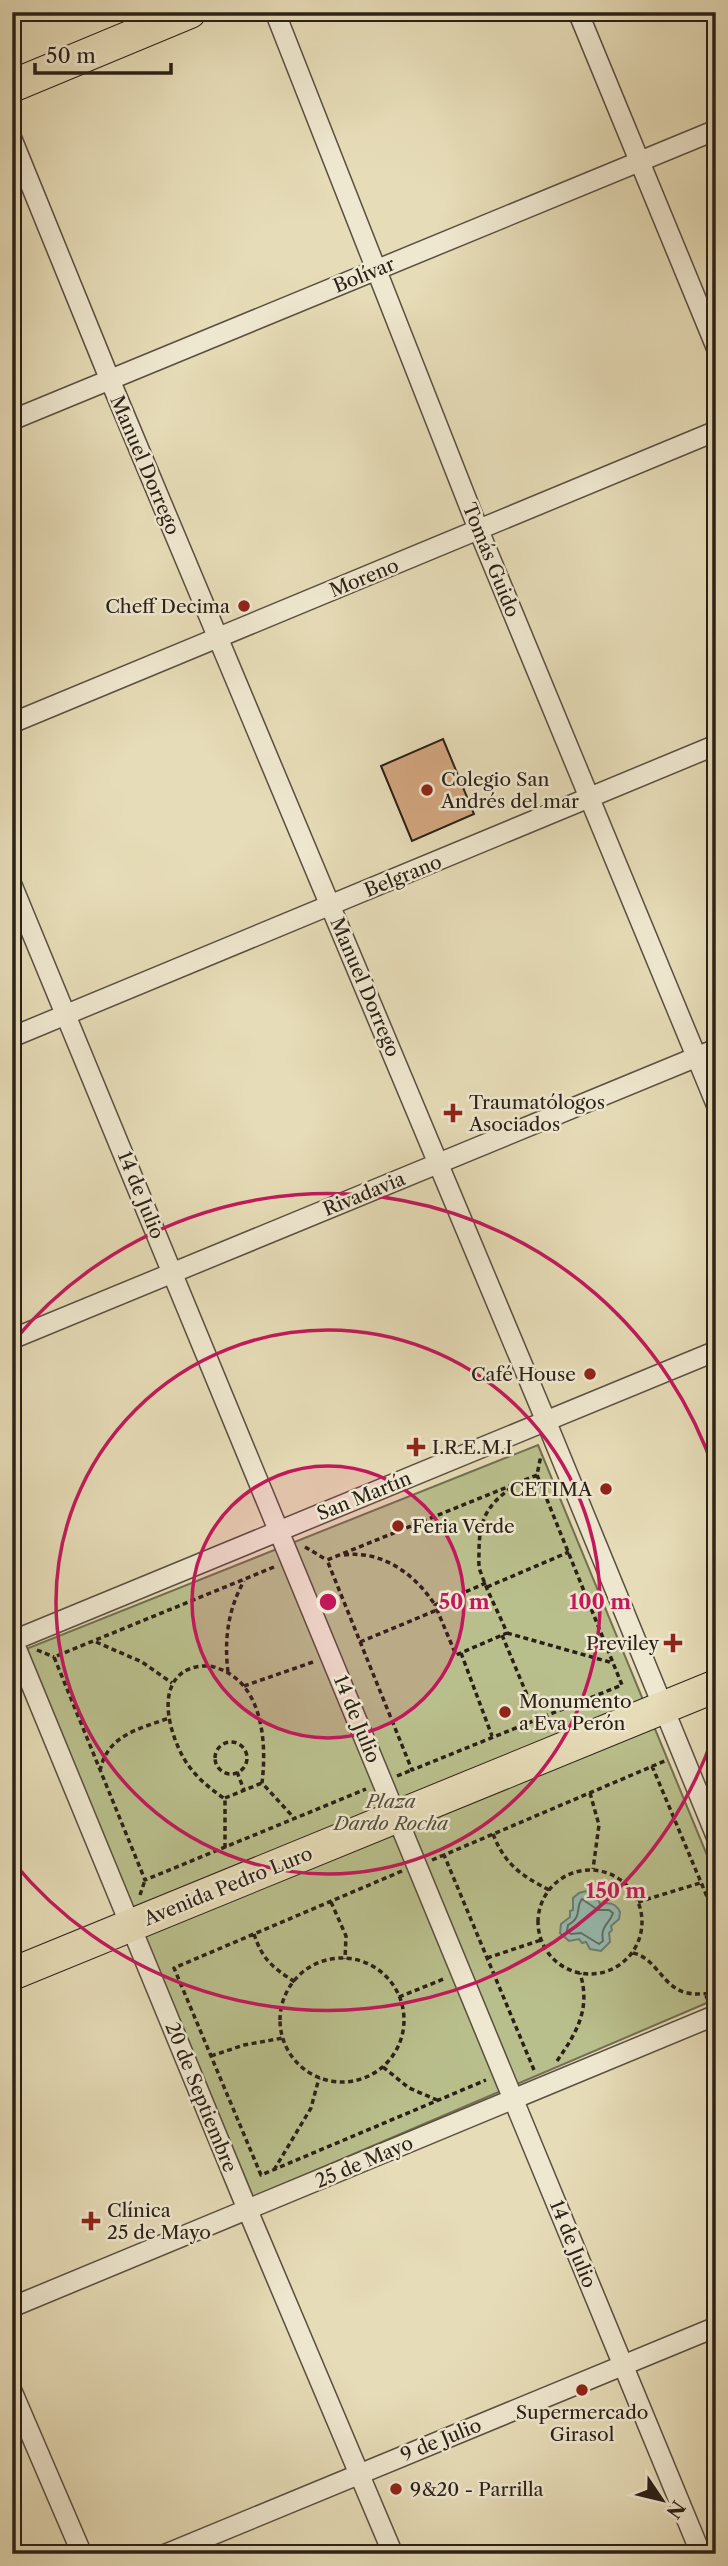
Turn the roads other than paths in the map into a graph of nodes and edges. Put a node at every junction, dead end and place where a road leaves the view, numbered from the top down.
1 (190, 12) edge
2 (275, 12) edge
3 (578, 12) edge
4 (12, 86) edge
5 (716, 130) edge
6 (12, 139) edge
7 (639, 162) junction
8 (375, 270) junction
9 (716, 347) edge
10 (110, 380) junction
11 (12, 420) edge
12 (716, 431) edge
13 (479, 531) junction
14 (219, 638) junction
15 (12, 723) edge
16 (716, 746) edge
17 (589, 799) junction
18 (12, 885) edge
19 (331, 905) junction
20 (67, 1015) junction
21 (12, 1038) edge
22 (716, 1049) edge
23 (696, 1058) junction
24 (716, 1104) edge
25 (439, 1163) junction
26 (173, 1273) junction
27 (12, 1339) edge
28 (716, 1351) edge
29 (546, 1421) junction
30 (279, 1531) junction
31 (13, 1640) edge
32 (716, 1686) edge
33 (663, 1707) junction
34 (397, 1816) junction
35 (716, 1836) edge
36 (131, 1925) junction
37 (12, 1974) edge
38 (716, 2015) edge
39 (514, 2100) junction
40 (248, 2211) junction
41 (12, 2307) edge
42 (716, 2327) edge
43 (623, 2365) junction
44 (12, 2391) edge
45 (360, 2474) junction
46 (82, 2554) edge
47 (166, 2554) edge
48 (393, 2554) edge
49 (701, 2554) edge

1 - 4 main road
2 - 8 street, Tomás Guido
3 - 7 street
5 - 7 street, Bolívar
6 - 10 street, Manuel Dorrego
7 - 8 street, Bolívar
7 - 9 street
8 - 10 street, Bolívar
8 - 13 street, Tomás Guido
10 - 11 street, Bolívar
10 - 14 street, Manuel Dorrego
12 - 13 street, Moreno
13 - 14 street, Moreno
13 - 17 street, Tomás Guido
14 - 15 street, Moreno
14 - 19 street, Manuel Dorrego
16 - 17 street, Belgrano
17 - 19 street, Belgrano
17 - 23 street, Tomás Guido
18 - 20 street, 14 de Julio
19 - 20 street, Belgrano
19 - 25 street, Manuel Dorrego
20 - 21 street, Belgrano
20 - 26 street, 14 de Julio
22 - 23 street, Rivadavia
23 - 24 street, Tomás Guido
23 - 25 street, Rivadavia
25 - 26 street, Rivadavia
25 - 29 street, Manuel Dorrego
26 - 27 street, Rivadavia
26 - 30 street, 14 de Julio
28 - 29 street, San Martín
29 - 30 street, San Martín
29 - 33 street, Manuel Dorrego
30 - 31 street, San Martín
30 - 34 street, 14 de Julio
31 - 36 street, 20 de Septiembre
32 - 33 main road, Avenida Pedro Luro
33 - 34 main road, Avenida Pedro Luro
33 - 35 street, Manuel Dorrego
34 - 36 main road, Avenida Pedro Luro
34 - 39 street, 14 de Julio
36 - 37 main road, Avenida Pedro Luro
36 - 40 street, 20 de Septiembre
38 - 39 street, 25 de Mayo
39 - 40 street, 25 de Mayo
39 - 43 street, 14 de Julio
40 - 41 street, 25 de Mayo
40 - 45 street, 20 de Septiembre
42 - 43 street, 9 de Julio
43 - 45 street, 9 de Julio
43 - 49 street, 14 de Julio
44 - 46 street
45 - 47 street, 9 de Julio
45 - 48 street, 20 de Septiembre

